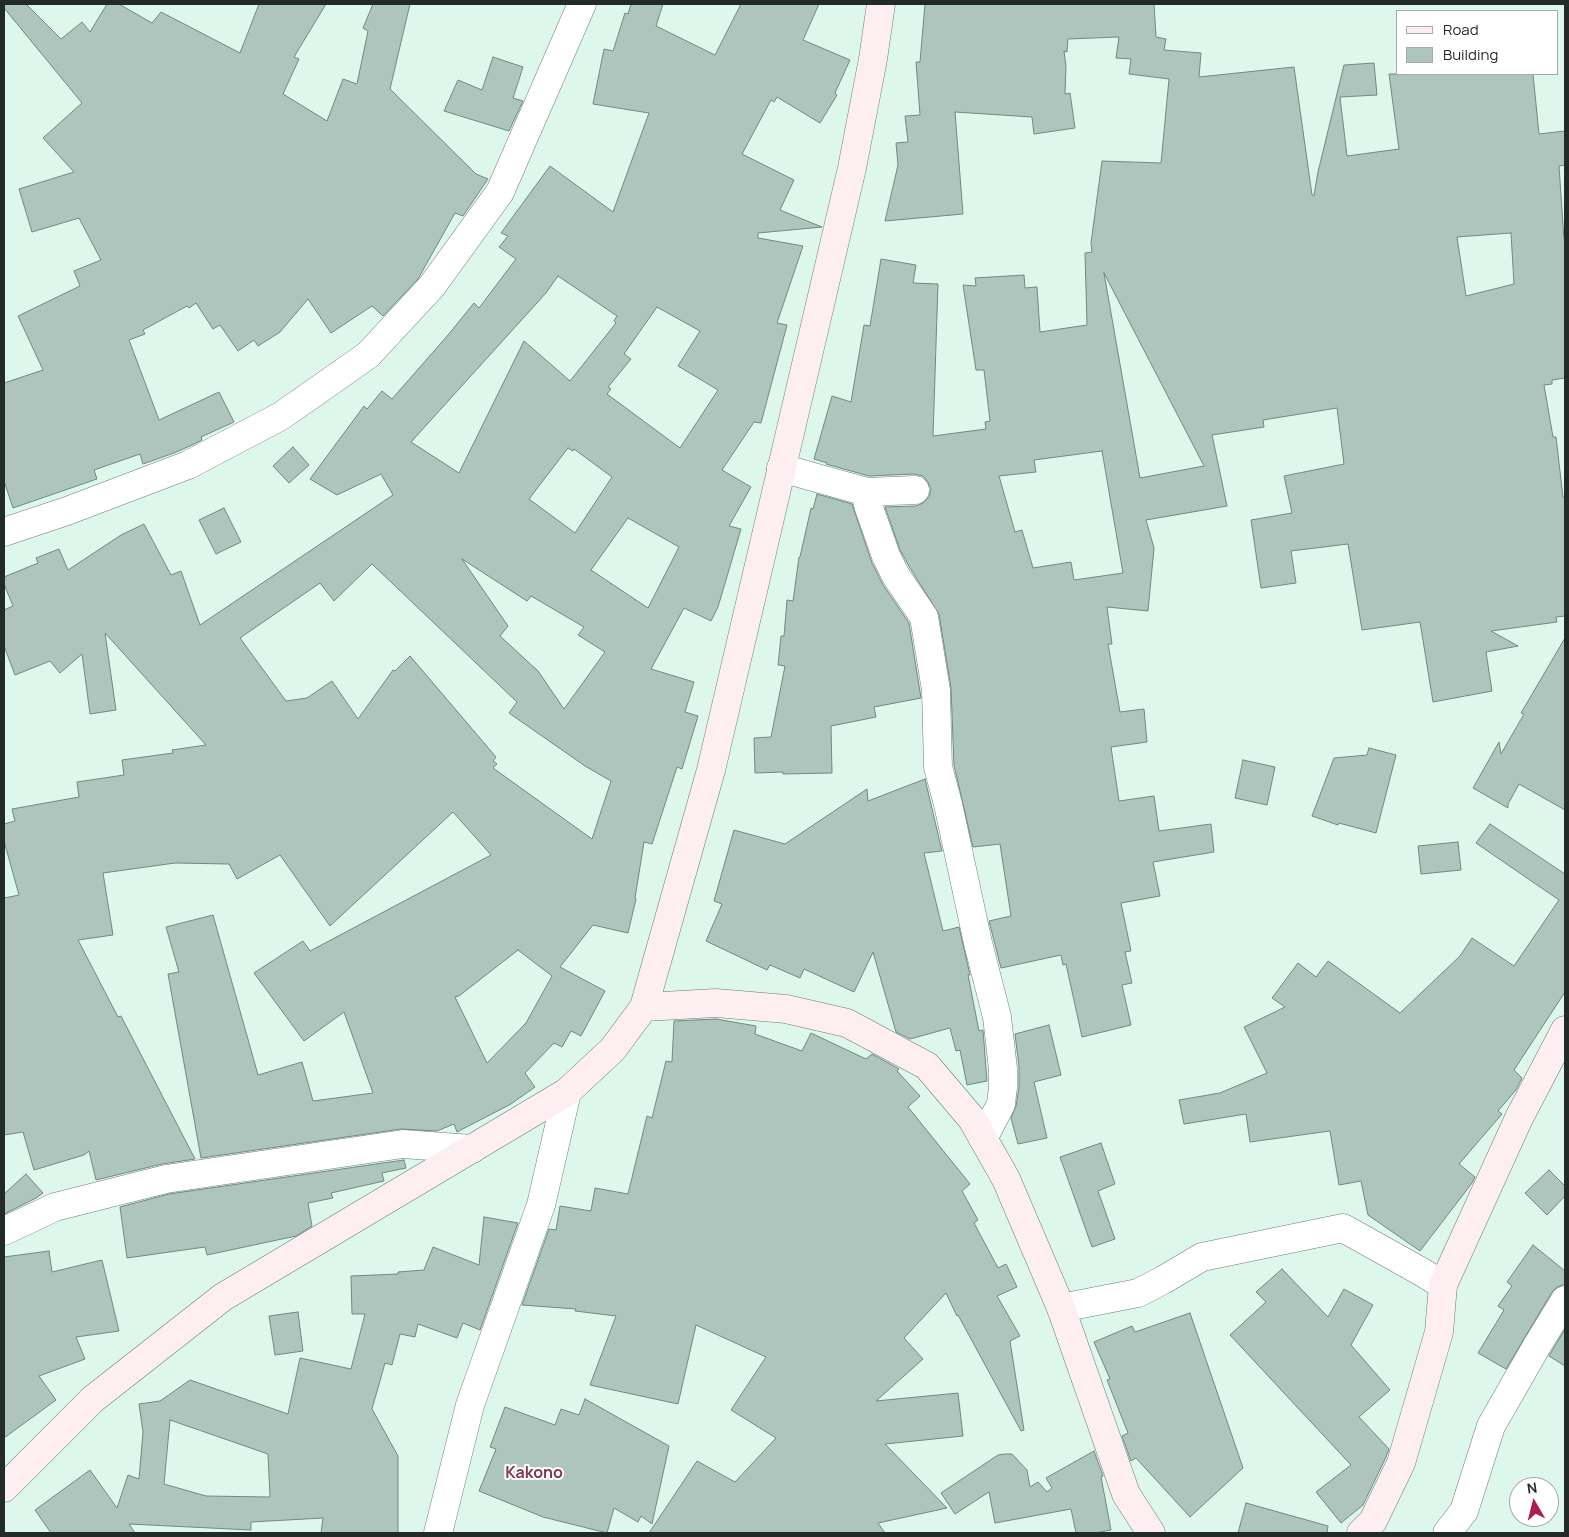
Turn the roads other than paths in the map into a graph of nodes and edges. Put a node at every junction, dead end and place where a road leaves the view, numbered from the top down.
1 (582, 4) edge
2 (882, 4) edge
3 (781, 468) junction
4 (915, 490) dead end
5 (867, 492) junction
6 (4, 532) edge
7 (644, 1007) junction
8 (1565, 1030) edge
9 (567, 1092) junction
10 (984, 1138) junction
11 (472, 1149) junction
12 (4, 1231) edge
13 (1443, 1285) junction
14 (1565, 1300) edge
15 (1061, 1308) junction
16 (4, 1488) edge
17 (438, 1533) edge
18 (1151, 1533) edge
19 (1361, 1533) edge
20 (1447, 1533) edge

1 - 6 street
2 - 3 street
3 - 5 street
3 - 7 street
4 - 5 street
5 - 10 street
7 - 9 street
7 - 10 street
8 - 13 street
9 - 11 street
9 - 17 street
10 - 15 street
11 - 12 street
11 - 16 street
13 - 15 street
13 - 19 street
14 - 20 street
15 - 18 street

